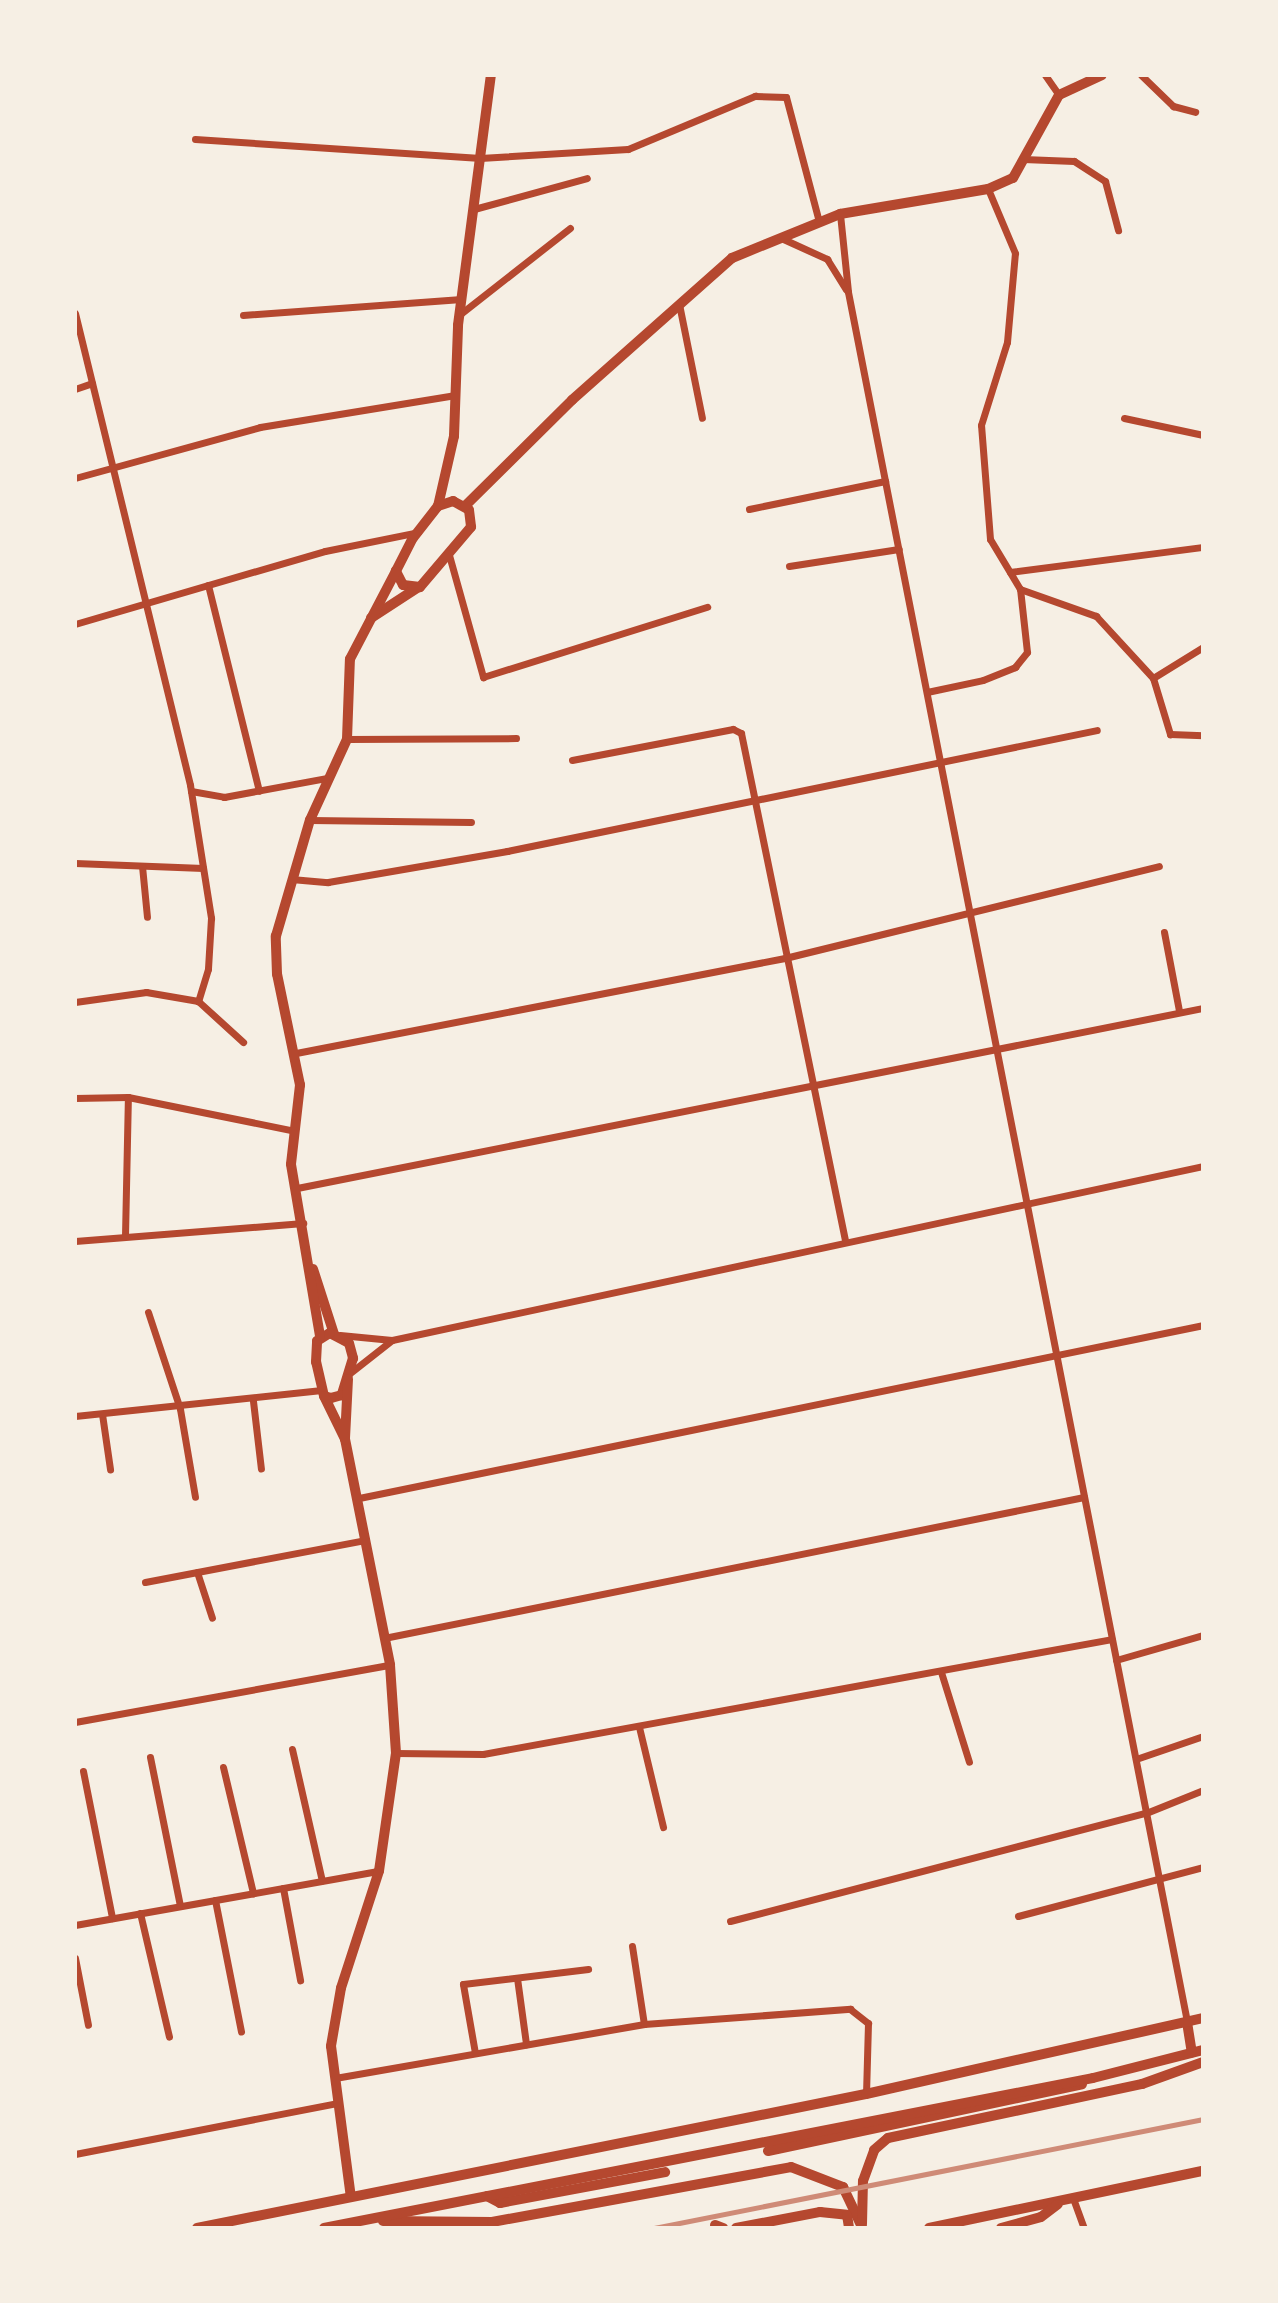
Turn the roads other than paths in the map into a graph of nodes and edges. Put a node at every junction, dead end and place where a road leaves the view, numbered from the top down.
1 (491, 75) edge
2 (1045, 75) edge
3 (1102, 75) edge
4 (1141, 75) edge
5 (1059, 95) junction
6 (1195, 112) dead end
7 (195, 138) dead end
8 (480, 158) junction
9 (1023, 159) junction
10 (587, 178) dead end
11 (988, 190) junction
12 (474, 209) junction
13 (840, 214) junction
14 (819, 222) junction
15 (570, 228) dead end
16 (1118, 230) dead end
17 (779, 237) junction
18 (848, 292) junction
19 (461, 299) junction
20 (679, 304) junction
21 (75, 313) edge
22 (243, 315) dead end
23 (459, 315) junction
24 (92, 383) junction
25 (75, 389) edge
26 (455, 395) junction
27 (702, 418) dead end
28 (1124, 418) dead end
29 (1203, 435) edge
30 (113, 467) junction
31 (75, 478) edge
32 (886, 481) junction
33 (438, 506) junction
34 (465, 506) junction
35 (749, 509) dead end
36 (418, 531) junction
37 (1203, 547) edge
38 (899, 549) junction
39 (449, 555) junction
40 (789, 566) dead end
41 (396, 571) junction
42 (1010, 572) junction
43 (208, 584) junction
44 (420, 586) junction
45 (1020, 589) junction
46 (145, 603) junction
47 (707, 607) dead end
48 (368, 620) junction
49 (75, 624) edge
50 (1203, 647) edge
51 (1153, 678) junction
52 (926, 692) junction
53 (1097, 730) dead end
54 (1203, 735) edge
55 (347, 738) junction
56 (516, 738) dead end
57 (572, 760) dead end
58 (941, 766) junction
59 (327, 778) junction
60 (191, 791) junction
61 (259, 791) junction
62 (755, 803) junction
63 (310, 820) junction
64 (471, 822) dead end
65 (75, 863) edge
66 (142, 866) junction
67 (1159, 866) dead end
68 (202, 868) junction
69 (290, 879) junction
70 (970, 914) junction
71 (147, 917) dead end
72 (1164, 932) dead end
73 (785, 958) junction
74 (198, 1001) junction
75 (75, 1002) edge
76 (1203, 1008) edge
77 (1179, 1011) junction
78 (243, 1042) dead end
79 (996, 1048) junction
80 (296, 1053) junction
81 (812, 1087) junction
82 (128, 1097) junction
83 (75, 1098) edge
84 (295, 1130) junction
85 (1203, 1167) edge
86 (297, 1188) junction
87 (1027, 1202) junction
88 (303, 1223) junction
89 (125, 1236) junction
90 (845, 1240) junction
91 (75, 1241) edge
92 (311, 1266) junction
93 (148, 1312) dead end
94 (1203, 1325) edge
95 (336, 1335) junction
96 (320, 1336) junction
97 (392, 1340) junction
98 (1056, 1354) junction
99 (349, 1376) junction
100 (323, 1393) junction
101 (253, 1401) junction
102 (180, 1409) junction
103 (103, 1414) junction
104 (75, 1416) edge
105 (345, 1439) junction
106 (110, 1469) dead end
107 (261, 1469) dead end
108 (194, 1497) dead end
109 (1084, 1497) junction
110 (359, 1498) junction
111 (366, 1540) junction
112 (197, 1573) junction
113 (145, 1583) dead end
114 (212, 1618) dead end
115 (1203, 1635) edge
116 (384, 1638) junction
117 (1112, 1639) junction
118 (1116, 1660) junction
119 (390, 1665) junction
120 (941, 1672) junction
121 (75, 1722) edge
122 (639, 1727) junction
123 (1203, 1735) edge
124 (292, 1749) dead end
125 (396, 1753) junction
126 (150, 1758) dead end
127 (1136, 1759) junction
128 (969, 1762) dead end
129 (223, 1767) dead end
130 (83, 1771) dead end
131 (1203, 1790) edge
132 (1146, 1813) junction
133 (663, 1827) dead end
134 (1203, 1867) edge
135 (379, 1871) junction
136 (322, 1881) junction
137 (1160, 1882) junction
138 (283, 1888) junction
139 (253, 1893) junction
140 (215, 1900) junction
141 (180, 1906) junction
142 (141, 1913) junction
143 (1018, 1916) dead end
144 (112, 1918) junction
145 (730, 1921) dead end
146 (75, 1925) edge
147 (632, 1946) dead end
148 (75, 1958) edge
149 (588, 1969) dead end
150 (517, 1978) junction
151 (300, 1980) dead end
152 (1203, 2018) edge
153 (1187, 2022) junction
154 (644, 2024) junction
155 (88, 2025) dead end
156 (241, 2031) dead end
157 (169, 2037) dead end
158 (526, 2044) junction
159 (1198, 2051) edge
160 (475, 2053) junction
161 (1203, 2062) edge
162 (335, 2078) junction
163 (1093, 2078) junction
164 (866, 2094) junction
165 (338, 2103) junction
166 (768, 2151) dead end
167 (75, 2154) edge
168 (1203, 2171) edge
169 (665, 2172) dead end
170 (486, 2196) junction
171 (351, 2197) junction
172 (1074, 2201) junction
173 (1059, 2203) junction
174 (361, 2220) junction
175 (862, 2227) edge
176 (197, 2228) edge
177 (324, 2228) edge
178 (736, 2228) edge
179 (849, 2228) edge
180 (929, 2228) edge
181 (1001, 2228) edge
182 (1084, 2228) edge

1 - 8 main road
2 - 5 street
3 - 5 main road
4 - 6 street
5 - 9 main road
7 - 8 street
8 - 12 main road
8 - 14 street
9 - 11 main road
9 - 16 street
10 - 12 street
11 - 13 main road
11 - 42 street
12 - 19 main road
13 - 14 main road
13 - 18 street
14 - 17 main road
15 - 23 street
17 - 18 street
17 - 20 main road
18 - 32 street
19 - 22 street
19 - 23 main road
20 - 27 street
20 - 34 main road
21 - 24 street
23 - 26 main road
24 - 25 street
24 - 30 street
26 - 30 street
26 - 33 main road
28 - 29 street
30 - 31 street
30 - 46 street
32 - 35 street
32 - 38 street
33 - 34 main road
33 - 36 main road
34 - 39 main road
36 - 41 main road
36 - 43 street
37 - 42 street
38 - 40 street
38 - 52 street
39 - 44 main road
39 - 47 street
41 - 44 main road
41 - 48 main road
42 - 45 street
43 - 46 street
43 - 61 street
44 - 48 main road
45 - 51 street
45 - 52 street
46 - 49 street
46 - 60 street
48 - 55 main road
50 - 51 street
51 - 54 street
52 - 58 street
53 - 58 street
55 - 56 street
55 - 59 main road
57 - 62 street
58 - 62 street
58 - 70 street
59 - 61 street
59 - 63 main road
60 - 61 street
60 - 68 street
62 - 69 street
62 - 73 street
63 - 64 street
63 - 69 main road
65 - 66 street
66 - 68 street
66 - 71 street
67 - 70 street
68 - 74 street
69 - 80 main road
70 - 73 street
70 - 79 street
72 - 77 street
73 - 80 street
73 - 81 street
74 - 75 street
74 - 78 street
76 - 77 street
77 - 79 street
79 - 81 street
79 - 87 street
80 - 84 main road
81 - 86 street
81 - 90 street
82 - 83 street
82 - 84 street
82 - 89 street
84 - 86 main road
85 - 87 street
86 - 88 main road
87 - 90 street
87 - 98 street
88 - 89 street
88 - 92 main road
89 - 91 street
90 - 97 street
92 - 95 main road
92 - 96 main road
93 - 102 street
94 - 98 street
95 - 96 main road
95 - 97 street
95 - 99 main road
96 - 100 main road
97 - 99 street
98 - 109 street
98 - 110 street
99 - 100 main road
99 - 105 main road
100 - 101 street
100 - 105 main road
101 - 102 street
101 - 107 street
102 - 103 street
102 - 108 street
103 - 104 street
103 - 106 street
105 - 110 main road
109 - 116 street
109 - 117 street
110 - 111 main road
111 - 112 street
111 - 116 main road
112 - 113 street
112 - 114 street
115 - 118 street
116 - 119 main road
117 - 118 street
117 - 120 street
118 - 127 street
119 - 121 street
119 - 125 main road
120 - 122 street
120 - 128 street
122 - 125 street
122 - 133 street
123 - 127 street
124 - 136 street
125 - 135 main road
126 - 141 street
127 - 132 street
129 - 139 street
130 - 144 street
131 - 132 street
132 - 137 street
132 - 145 street
134 - 137 street
135 - 136 street
135 - 162 main road
136 - 138 street
137 - 143 street
137 - 153 street
138 - 139 street
138 - 151 street
139 - 140 street
140 - 141 street
140 - 156 street
141 - 142 street
142 - 144 street
142 - 157 street
144 - 146 street
147 - 154 street
148 - 155 street
149 - 150 street
150 - 158 street
150 - 160 street
152 - 153 main road
153 - 159 main road
153 - 164 main road
154 - 158 street
154 - 164 street
158 - 160 street
159 - 163 main road
160 - 162 street
161 - 175 main road
162 - 165 main road
163 - 166 main road
163 - 170 main road
164 - 171 main road
165 - 167 street
165 - 171 main road
168 - 172 main road
169 - 170 main road
170 - 174 main road
171 - 176 main road
172 - 173 main road
172 - 182 street
173 - 180 main road
173 - 181 main road
174 - 175 main road
174 - 177 main road
178 - 179 main road

